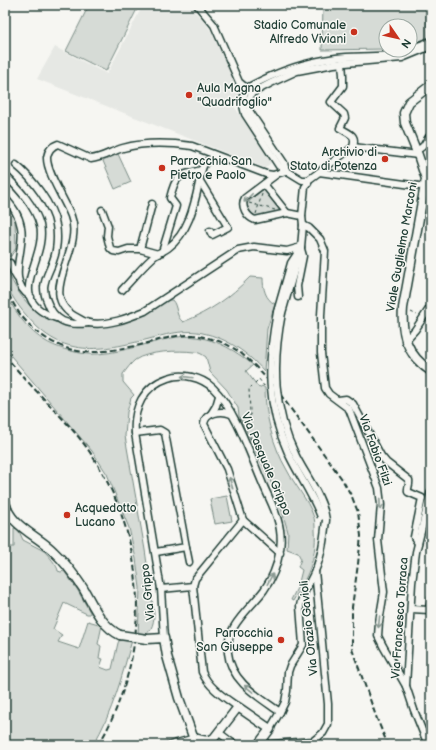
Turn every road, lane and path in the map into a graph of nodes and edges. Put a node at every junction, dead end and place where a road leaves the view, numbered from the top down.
1 (198, 5) edge
2 (431, 41) edge
3 (418, 46) edge
4 (431, 46) edge
5 (378, 56) edge
6 (342, 63) junction
7 (431, 85) edge
8 (247, 88) junction
9 (252, 93) junction
10 (431, 135) edge
11 (354, 146) junction
12 (417, 153) junction
13 (219, 157) junction
14 (16, 165) dead end
15 (201, 170) junction
16 (286, 171) junction
17 (319, 172) junction
18 (278, 173) junction
19 (5, 175) edge
20 (200, 181) junction
21 (305, 183) junction
22 (264, 184) junction
23 (419, 186) dead end
24 (5, 198) edge
25 (243, 201) junction
26 (152, 204) dead end
27 (259, 205) junction
28 (102, 210) dead end
29 (287, 213) junction
30 (302, 216) junction
31 (255, 220) junction
32 (303, 225) junction
33 (210, 231) dead end
34 (301, 247) junction
35 (140, 249) junction
36 (160, 253) junction
37 (10, 263) dead end
38 (17, 278) junction
39 (122, 290) dead end
40 (31, 297) junction
41 (298, 297) dead end
42 (431, 306) edge
43 (403, 308) junction
44 (59, 319) junction
45 (422, 319) junction
46 (88, 323) junction
47 (405, 341) junction
48 (431, 371) edge
49 (264, 386) dead end
50 (220, 396) junction
51 (340, 402) junction
52 (231, 414) junction
53 (211, 415) junction
54 (135, 433) junction
55 (245, 441) junction
56 (431, 491) edge
57 (5, 500) edge
58 (242, 520) junction
59 (418, 544) junction
60 (186, 547) junction
61 (156, 552) junction
62 (280, 553) junction
63 (189, 562) dead end
64 (315, 571) junction
65 (193, 586) junction
66 (161, 589) junction
67 (431, 599) edge
68 (411, 610) junction
69 (164, 638) junction
70 (406, 686) junction
71 (238, 707) junction
72 (280, 712) junction
73 (270, 729) junction
74 (213, 741) edge
75 (196, 742) edge
76 (170, 745) edge
77 (235, 745) edge
78 (258, 745) edge
79 (428, 745) edge

1 - 8 street
2 - 3 street
4 - 6 street
5 - 8 street
6 - 9 street
6 - 11 street
7 - 12 street, Viale Guglielmo Marconi
8 - 9 street
8 - 16 street
9 - 16 street
10 - 12 street
11 - 12 street
11 - 17 street
12 - 43 street, Viale Guglielmo Marconi
13 - 15 street
13 - 18 street
13 - 46 street
14 - 44 street
15 - 20 street
15 - 36 street
16 - 18 street
16 - 21 street
17 - 21 street
17 - 23 street
18 - 22 street
19 - 40 street
20 - 33 street
20 - 36 street
21 - 30 street
22 -> 25 street
22 - 27 path
22 - 29 street
24 - 38 street
25 - 27 path
25 - 31 street
26 - 35 street
27 - 29 path
27 - 31 path
28 - 35 street
29 - 30 street
29 - 31 street
30 - 32 street
32 - 34 street
32 - 51 street, Via Fabio Filzi
34 - 41 street
34 - 46 street
34 - 64 street, bridge
35 - 36 street
36 - 39 street
37 - 38 street
38 - 40 street
40 - 44 street
42 - 45 street
43 - 45 path
43 - 47 street, Viale Guglielmo Marconi
44 - 46 street
45 - 47 street
47 - 48 street, Viale Guglielmo Marconi
49 - 55 path
50 - 52 street, Via Pasquale Grippo
50 - 53 street
50 -> 54 street, Via Pasquale Grippo
51 - 59 street
51 -> 70 street, Via Fabio Filzi
52 - 53 street
52 - 55 street, Via Pasquale Grippo
58 -> 53 street
54 - 60 street
54 - 61 street, Via Grippo
55 - 62 street, Via Pasquale Grippo
56 - 59 street, Via Francesco Torraca
57 - 69 street, bridge
58 - 62 street
58 - 65 street
59 - 68 street, Via Francesco Torraca
60 - 61 street
60 - 63 street
61 - 66 street, Via Grippo
72 -> 62 street, Via Pasquale Grippo
64 - 72 street, Via Orazio Gavioli
64 - 78 street, Via Orazio Gavioli
65 - 66 street
65 - 71 street
66 - 69 street, Via Grippo
67 - 68 street
68 - 70 street, Via Francesco Torraca
69 - 75 street, Via Grippo
70 - 79 street, Via Francesco Torraca
71 - 73 street
71 - 74 street
72 - 73 street, Via Orazio Gavioli
73 - 78 street, Via Orazio Gavioli
74 - 75 street
74 - 77 street
75 - 76 street

